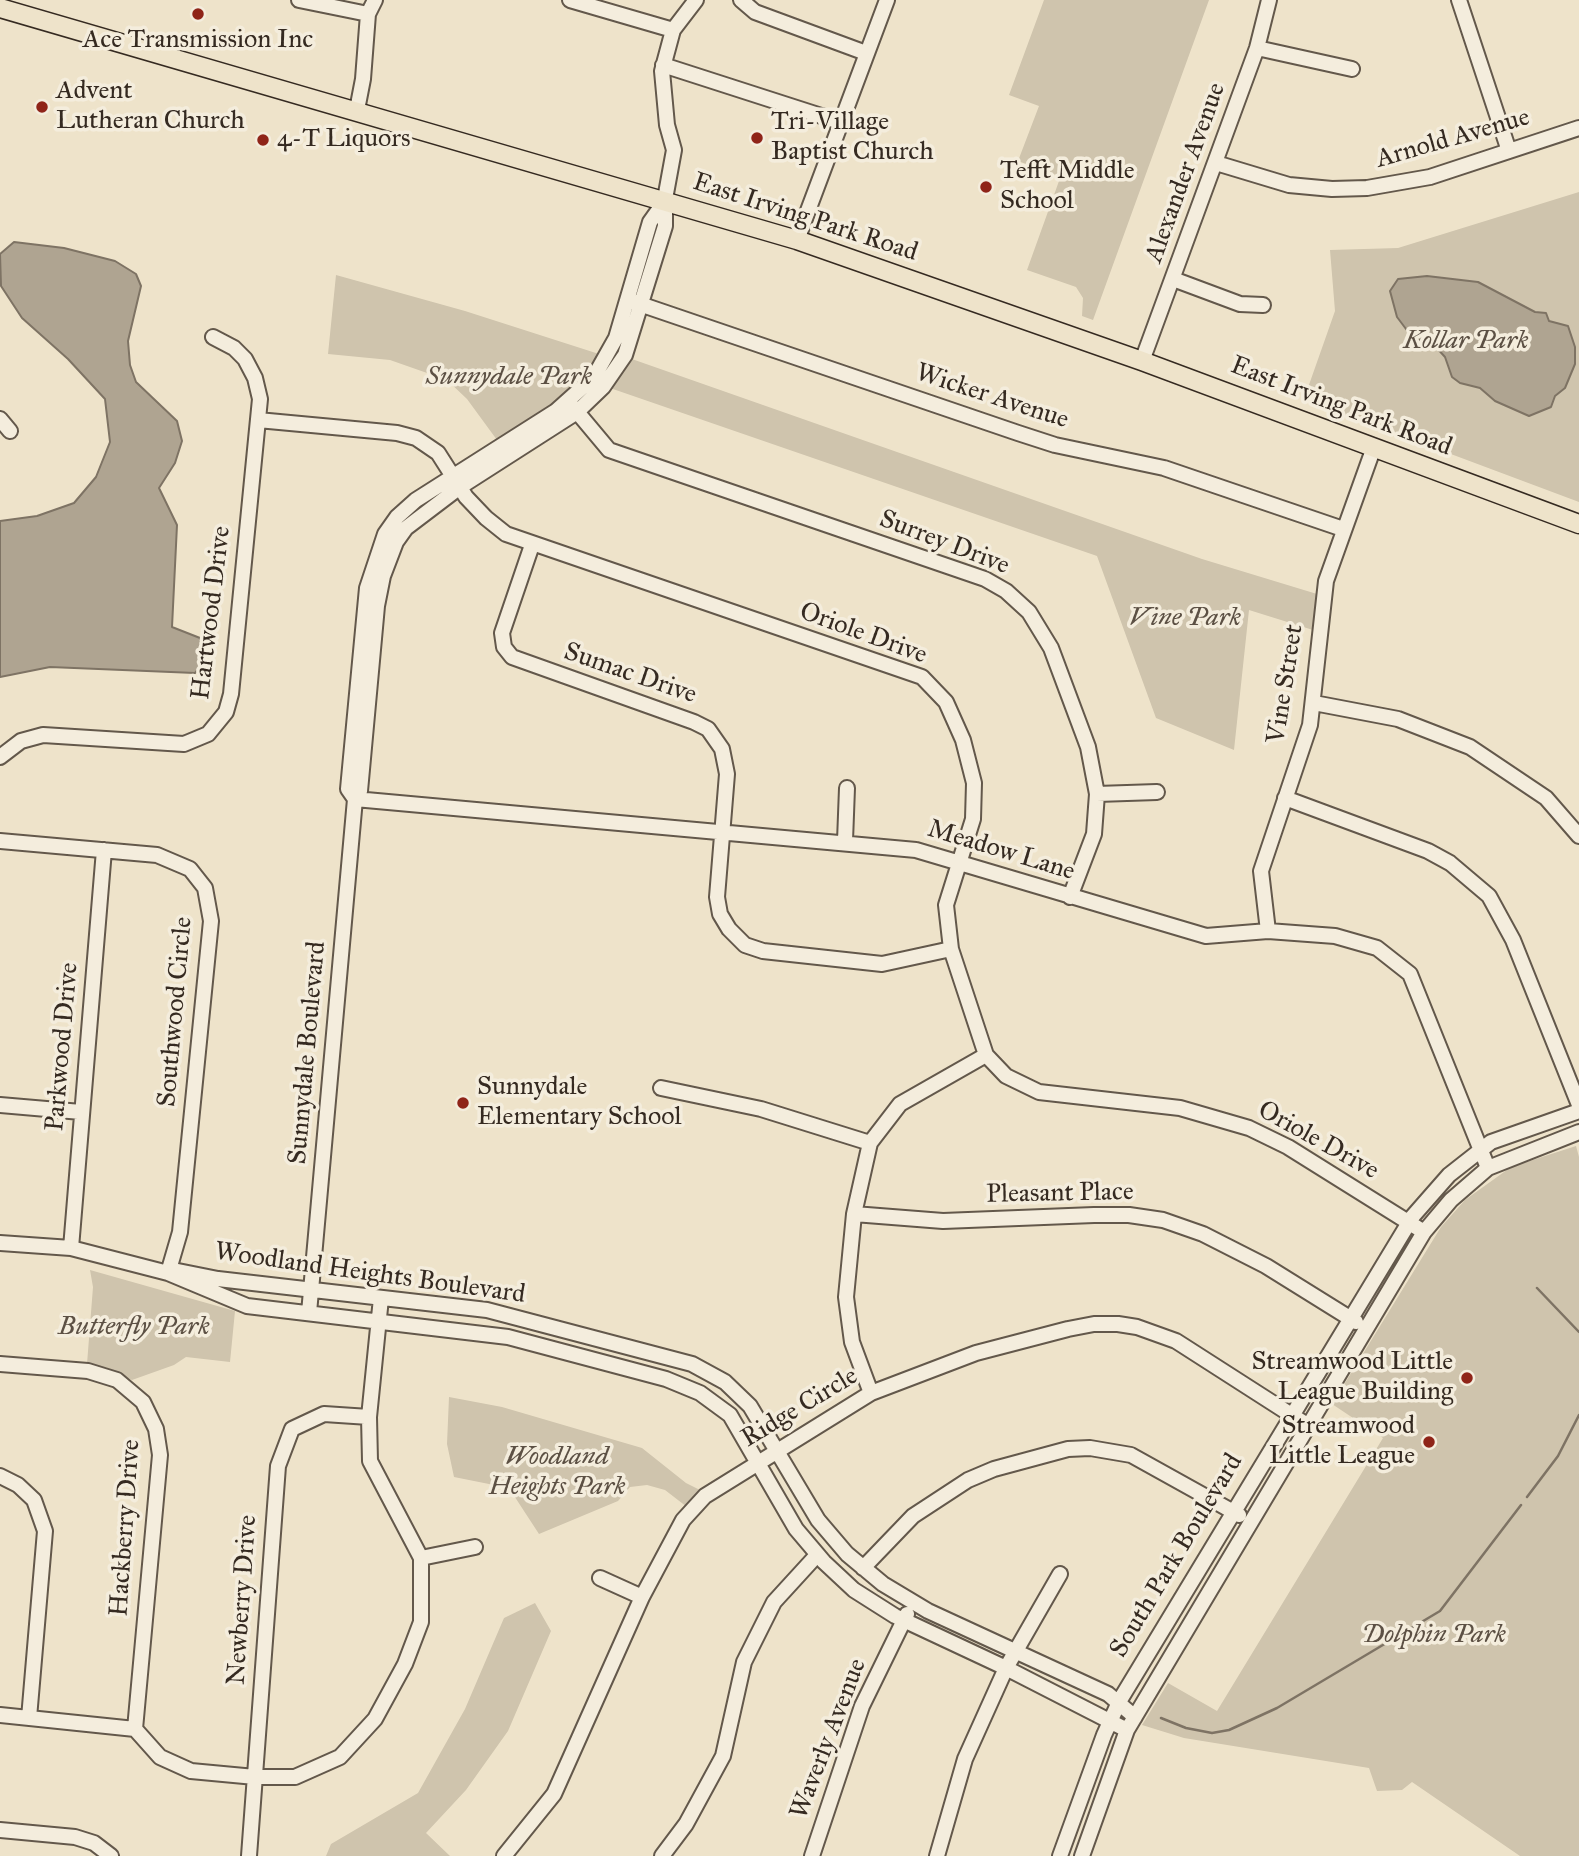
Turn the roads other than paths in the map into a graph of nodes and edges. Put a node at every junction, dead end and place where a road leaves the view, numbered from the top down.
1 (299, 0) edge
2 (375, 0) edge
3 (570, 0) edge
4 (696, 0) edge
5 (741, 0) edge
6 (887, 0) edge
7 (1269, 0) edge
8 (1459, 0) edge
9 (0, 8) edge
10 (368, 14) junction
11 (673, 30) junction
12 (1257, 48) junction
13 (866, 53) junction
14 (663, 65) junction
15 (1352, 69) dead end
16 (357, 110) junction
17 (840, 122) junction
18 (1579, 128) edge
19 (1509, 151) junction
20 (1216, 163) junction
21 (666, 200) junction
22 (797, 240) junction
23 (1173, 279) junction
24 (635, 302) junction
25 (1263, 305) dead end
26 (213, 337) dead end
27 (1143, 360) junction
28 (573, 406) junction
29 (0, 419) edge
30 (258, 420) junction
31 (10, 431) dead end
32 (1374, 447) junction
33 (457, 481) junction
34 (1579, 524) edge
35 (1343, 529) junction
36 (532, 545) junction
37 (1314, 703) junction
38 (0, 757) edge
39 (848, 788) dead end
40 (1157, 792) dead end
41 (1097, 794) junction
42 (1285, 797) junction
43 (355, 799) junction
44 (721, 831) junction
45 (1579, 836) edge
46 (0, 841) edge
47 (845, 842) junction
48 (104, 850) junction
49 (958, 860) junction
50 (1070, 897) junction
51 (1268, 931) junction
52 (951, 950) junction
53 (986, 1055) junction
54 (661, 1088) dead end
55 (0, 1105) edge
56 (1579, 1105) edge
57 (1579, 1111) edge
58 (81, 1112) junction
59 (1579, 1132) edge
60 (870, 1143) junction
61 (1480, 1150) junction
62 (1488, 1168) junction
63 (854, 1214) junction
64 (1408, 1222) junction
65 (1424, 1232) junction
66 (0, 1244) edge
67 (71, 1248) junction
68 (168, 1273) junction
69 (311, 1289) junction
70 (381, 1298) junction
71 (309, 1312) junction
72 (1349, 1318) junction
73 (378, 1320) junction
74 (1366, 1328) junction
75 (0, 1364) edge
76 (870, 1393) junction
77 (1290, 1414) junction
78 (369, 1417) junction
79 (1307, 1424) junction
80 (778, 1450) junction
81 (757, 1462) junction
82 (0, 1476) edge
83 (1232, 1511) junction
84 (1249, 1522) junction
85 (475, 1547) dead end
86 (817, 1555) junction
87 (421, 1558) junction
88 (863, 1568) junction
89 (1060, 1574) dead end
90 (600, 1578) dead end
91 (642, 1597) junction
92 (912, 1603) junction
93 (904, 1621) junction
94 (1016, 1651) junction
95 (1006, 1668) junction
96 (1119, 1702) junction
97 (0, 1715) edge
98 (29, 1718) junction
99 (1110, 1719) junction
100 (1131, 1723) junction
101 (135, 1729) junction
102 (255, 1777) junction
103 (0, 1830) edge
104 (111, 1856) edge
105 (249, 1856) edge
106 (504, 1856) edge
107 (662, 1856) edge
108 (812, 1856) edge
109 (937, 1856) edge
110 (1060, 1856) edge
111 (1083, 1856) edge

1 - 10 street
2 - 10 street
3 - 11 street
4 - 11 street
5 - 13 street
6 - 13 street
7 - 12 street, Alexander Avenue
8 - 19 street
9 - 16 main road, East Irving Park Road
10 - 16 street
11 - 14 street, Sunnydale Boulevard
12 - 15 street
12 - 20 street, Alexander Avenue
13 - 17 street
14 - 17 street
14 - 21 street, Sunnydale Boulevard
16 - 21 main road, East Irving Park Road
17 - 22 street
18 - 19 street, Arnold Avenue
19 - 20 street, Arnold Avenue
20 - 23 street, Alexander Avenue
21 - 22 main road, East Irving Park Road
21 - 24 street, Sunnydale Boulevard
22 - 27 main road, East Irving Park Road
23 - 25 street
23 - 27 street, Alexander Avenue
24 - 28 street, Sunnydale Boulevard
24 - 35 street, Wicker Avenue
26 - 30 street, Hartwood Drive
27 - 32 main road, East Irving Park Road
28 - 33 street, Sunnydale Boulevard
28 - 41 street, Surrey Drive
29 - 31 street
30 - 33 street, Oriole Drive
30 - 38 street, Hartwood Drive
32 - 34 main road, East Irving Park Road
32 - 35 street, Vine Street
33 - 36 street, Oriole Drive
33 - 43 street, Sunnydale Boulevard
35 - 37 street, Vine Street
36 - 44 street, Sumac Drive
36 - 49 street, Oriole Drive
37 - 42 street, Vine Street
37 - 45 street
39 - 47 street
40 - 41 street
41 - 50 street, Surrey Drive
42 - 51 street, Vine Street
42 - 56 street
43 - 44 street, Meadow Lane
43 - 69 street, Sunnydale Boulevard
44 - 47 street, Meadow Lane
44 - 52 street, Sumac Drive
46 - 48 street, Southwood Circle
47 - 49 street, Meadow Lane
48 - 58 street, Parkwood Drive
48 - 68 street, Southwood Circle
49 - 50 street, Meadow Lane
49 - 52 street, Oriole Drive
50 - 51 street, Meadow Lane
51 - 61 street, Meadow Lane
52 - 53 street, Oriole Drive
53 - 60 street
53 - 64 street, Oriole Drive
54 - 60 street
55 - 58 street
57 - 61 street, South Park Boulevard
58 - 67 street, Parkwood Drive
59 - 62 street, South Park Boulevard
60 - 63 street
61 - 62 street, Meadow Lane
61 - 64 street, South Park Boulevard
62 - 65 street, South Park Boulevard
63 - 72 street, Pleasant Place
63 - 76 street
64 - 65 street, Oriole Drive
64 - 72 street, South Park Boulevard
65 - 74 street, South Park Boulevard
66 - 67 street, Woodland Heights Boulevard
67 - 68 street, Woodland Heights Boulevard
68 - 69 street, Woodland Heights Boulevard
68 - 71 street, Woodland Heights Boulevard
69 - 70 street, Woodland Heights Boulevard
69 - 71 street, Sunnydale Boulevard
70 - 73 street
70 - 80 street, Woodland Heights Boulevard
71 - 73 street, Woodland Heights Boulevard
72 - 74 street, Pleasant Place
72 - 77 street, South Park Boulevard
73 - 78 street
73 - 81 street, Woodland Heights Boulevard
74 - 79 street, South Park Boulevard
75 - 101 street, Hackberry Drive
76 - 77 street, Ridge Circle
76 - 80 street, Ridge Circle
77 - 79 street, Ridge Circle
77 - 83 street, South Park Boulevard
78 - 87 street
78 - 102 street, Newberry Drive
79 - 84 street, South Park Boulevard
80 - 81 street, Ridge Circle
80 - 88 street, Woodland Heights Boulevard
81 - 86 street, Woodland Heights Boulevard
81 - 91 street, Ridge Circle
82 - 98 street
83 - 84 street
83 - 88 street
83 - 96 street, South Park Boulevard
84 - 100 street, South Park Boulevard
85 - 87 street
86 - 93 street, Woodland Heights Boulevard
86 - 107 street
87 - 102 street
88 - 92 street, Woodland Heights Boulevard
89 - 94 street
90 - 91 street
91 - 106 street, Ridge Circle
92 - 93 street, Waverly Avenue
92 - 94 street, Woodland Heights Boulevard
93 - 95 street, Woodland Heights Boulevard
93 - 108 street, Waverly Avenue
94 - 95 street
94 - 96 street, Woodland Heights Boulevard
95 - 99 street, Woodland Heights Boulevard
95 - 109 street
96 - 99 street, South Park Boulevard
96 - 100 street, Woodland Heights Boulevard
97 - 98 street
98 - 101 street
99 - 100 street, Woodland Heights Boulevard
99 - 110 street, South Park Boulevard
100 - 111 street, South Park Boulevard
101 - 102 street
102 - 105 street, Newberry Drive
103 - 104 street

